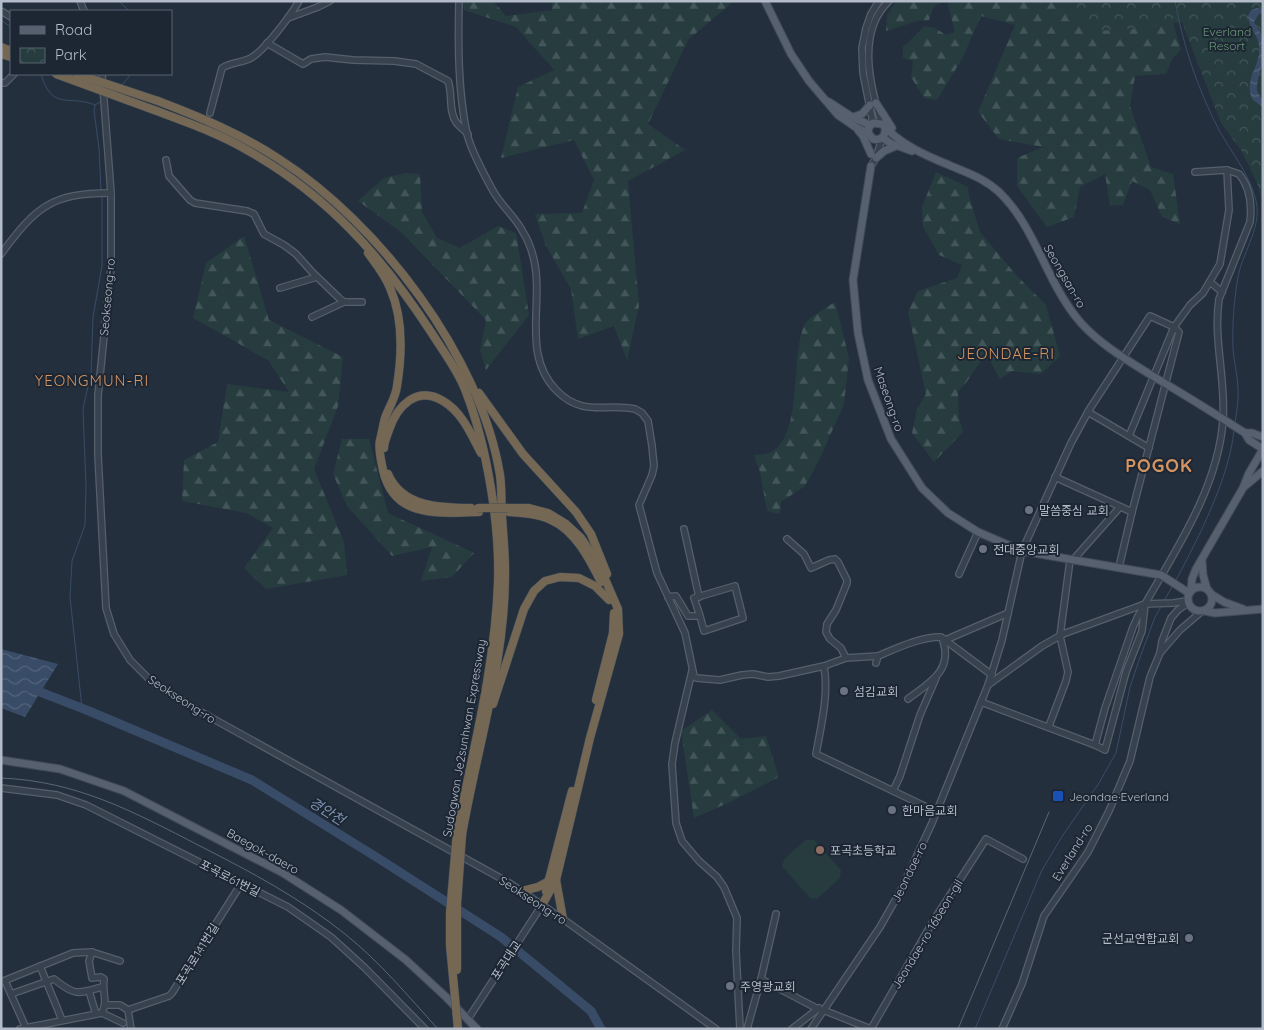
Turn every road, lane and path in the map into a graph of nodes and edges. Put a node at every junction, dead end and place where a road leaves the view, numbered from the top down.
1 (300, 1) edge
2 (330, 1) edge
3 (459, 1) edge
4 (765, 1) edge
5 (879, 1) edge
6 (889, 1) edge
7 (288, 18) junction
8 (266, 44) junction
9 (13, 75) edge
10 (59, 75) edge
11 (80, 75) edge
12 (102, 75) edge
13 (1, 84) edge
14 (823, 98) junction
15 (873, 104) junction
16 (210, 113) dead end
17 (852, 117) junction
18 (872, 124) junction
19 (884, 126) junction
20 (857, 128) junction
21 (468, 134) junction
22 (870, 136) junction
23 (882, 138) junction
24 (896, 146) junction
25 (909, 146) junction
26 (920, 153) junction
27 (873, 156) junction
28 (166, 160) dead end
29 (871, 166) joint
30 (1227, 170) junction
31 (1194, 172) dead end
32 (109, 193) junction
33 (364, 242) junction
34 (1, 254) edge
35 (317, 277) junction
36 (1210, 282) junction
37 (280, 288) dead end
38 (1222, 292) junction
39 (344, 302) junction
40 (362, 302) dead end
41 (312, 317) dead end
42 (1174, 327) junction
43 (1123, 357) junction
44 (1153, 376) junction
45 (1166, 384) junction
46 (474, 388) junction
47 (1088, 412) junction
48 (1225, 420) junction
49 (1245, 433) junction
50 (1129, 436) junction
51 (1263, 437) edge
52 (1149, 448) junction
53 (1263, 451) edge
54 (485, 461) junction
55 (1263, 471) edge
56 (1055, 477) junction
57 (1243, 488) junction
58 (1120, 506) junction
59 (478, 510) junction
60 (509, 510) junction
61 (1132, 512) junction
62 (684, 529) dead end
63 (978, 532) junction
64 (787, 539) dead end
65 (1022, 551) junction
66 (1071, 560) junction
67 (1202, 560) junction
68 (1119, 568) junction
69 (959, 574) dead end
70 (1162, 576) junction
71 (1209, 592) junction
72 (668, 597) junction
73 (699, 597) junction
74 (1189, 597) junction
75 (609, 600) junction
76 (1148, 604) junction
77 (618, 609) junction
78 (1263, 609) edge
79 (1246, 610) junction
80 (1203, 611) junction
81 (1008, 612) junction
82 (700, 616) junction
83 (1060, 636) junction
84 (943, 641) junction
85 (1160, 653) junction
86 (878, 656) junction
87 (846, 658) junction
88 (876, 663) dead end
89 (824, 666) junction
90 (692, 671) junction
91 (992, 675) junction
92 (937, 676) junction
93 (988, 685) junction
94 (908, 699) dead end
95 (981, 702) junction
96 (1049, 726) junction
97 (1095, 745) junction
98 (477, 757) junction
99 (1, 760) edge
100 (1, 788) edge
101 (893, 791) junction
102 (937, 812) junction
103 (459, 834) junction
104 (1023, 859) dead end
105 (553, 880) junction
106 (241, 884) junction
107 (522, 891) junction
108 (541, 907) junction
109 (776, 914) dead end
110 (563, 919) junction
111 (92, 952) junction
112 (120, 961) dead end
113 (40, 966) junction
114 (761, 979) junction
115 (3, 981) edge
116 (46, 981) junction
117 (102, 987) junction
118 (89, 991) junction
119 (11, 994) junction
120 (106, 1005) junction
121 (821, 1009) junction
122 (128, 1010) junction
123 (99, 1014) junction
124 (468, 1019) junction
125 (62, 1020) junction
126 (123, 1023) dead end
127 (23, 1028) edge
128 (131, 1029) edge
129 (425, 1029) edge
130 (458, 1029) edge
131 (463, 1029) edge
132 (476, 1029) edge
133 (716, 1029) edge
134 (740, 1029) edge
135 (747, 1029) edge
136 (792, 1029) edge
137 (811, 1029) edge
138 (871, 1029) edge
139 (1002, 1029) edge

1 - 7 street
2 - 7 street
3 - 21 street
4 - 14 main road
5 - 15 street
6 - 15 street
7 - 8 street
8 - 16 street
8 - 21 street
9 - 13 street
10 - 33 highway, Sudogwon Je2sunhwan Expressway, bridge
11 - 46 highway, Sudogwon Je2sunhwan Expressway, bridge
12 - 32 street, Seokseong-ro
14 - 17 main road
14 - 20 main road
15 - 17 main road
15 - 18 street
15 - 19 street
15 - 25 main road
17 - 18 main road
18 - 19 main road
18 - 22 main road
19 - 23 main road
19 - 25 main road
20 - 22 main road
20 - 27 main road
21 - 72 street
22 - 23 main road
22 - 27 street
23 - 24 main road
23 - 27 street
24 - 26 main road
24 - 27 main road
25 - 26 main road
26 - 43 main road, Seongsan-ro
27 - 29 street
28 - 35 street
29 - 63 main road, Maseong-ro
30 - 31 street
30 - 36 street
30 - 38 street
32 - 34 street
32 - 107 street, Seokseong-ro
33 - 54 highway, Sudogwon Je2sunhwan Expressway
33 - 59 highway
35 - 37 street
35 - 39 street
36 - 38 street
36 - 42 street
38 - 48 street
39 - 40 street
39 - 41 street
42 - 43 street, Jeondae-ro
42 - 44 street
42 - 45 street
43 - 44 main road, Seongsan-ro
43 - 47 street, Jeondae-ro
44 - 45 main road, Seongsan-ro
44 - 50 street
45 - 48 main road, Seongsan-ro
45 - 52 street
46 - 77 highway
46 - 98 highway, Sudogwon Je2sunhwan Expressway
47 - 50 street
47 - 56 street, Jeondae-ro
48 - 49 main road, Seongsan-ro
48 - 70 street
49 - 51 main road
49 - 53 main road
50 - 52 street
52 - 61 street
53 - 57 main road, Everland-ro
54 - 59 highway
54 - 103 highway, Sudogwon Je2sunhwan Expressway
55 - 57 main road
56 - 58 street
56 - 65 street, Jeondae-ro
57 - 67 main road, Everland-ro
58 - 61 street
58 - 66 street
59 - 60 highway, bridge
60 - 75 highway
60 - 77 highway
61 - 68 street
62 - 73 street
63 - 65 main road, Maseong-ro
63 - 69 street
64 - 87 street
65 - 66 main road, Maseong-ro
65 - 81 street, Jeondae-ro
66 - 68 main road, Maseong-ro
66 - 83 street
67 - 71 main road
67 - 74 main road, Everland-ro
68 - 70 main road, Maseong-ro
70 - 74 main road, Maseong-ro
70 - 76 street
71 - 74 main road
71 - 79 main road
71 - 80 main road
72 - 82 street
72 - 90 street
73 - 82 street
73 - 82 street
74 - 76 street
74 - 80 main road
74 - 85 street, Everland-ro
75 - 98 highway
75 - 105 highway
76 - 83 street
76 - 97 street
76 - 97 street
77 - 105 highway
78 - 79 main road
79 - 80 main road
80 - 85 street
81 - 84 street
81 - 91 street, Jeondae-ro
83 - 93 street
83 - 96 street
84 - 86 street
84 - 91 street
84 - 92 street
85 - 139 street, Everland-ro
86 - 87 street
86 - 88 street
87 - 89 street
89 - 90 street
89 - 101 street
90 - 134 street
91 - 93 street, Jeondae-ro
92 - 94 street
92 - 101 street
93 - 95 street, Jeondae-ro
95 - 96 street
95 - 102 street, Jeondae-ro
96 - 97 street
98 - 103 highway, Sudogwon Je2sunhwan Expressway
99 - 124 main road, Baegok-daero
100 - 106 street, 포곡로61번길
101 - 102 street
102 - 121 street, Jeondae-ro
103 - 130 highway, Sudogwon Je2sunhwan Expressway, bridge
103 - 131 highway, Sudogwon Je2sunhwan Expressway, bridge
104 - 138 street, Jeondae-ro 16beon-gil
105 - 107 highway
105 - 108 highway
105 - 110 highway
106 - 122 street, 포곡로141번길
106 - 129 street, 포곡로61번길
107 - 108 street, Seokseong-ro
108 - 110 street, Seokseong-ro
108 - 124 street, 포곡대교
109 - 114 street
110 - 133 street, Seokseong-ro
111 - 112 street
111 - 113 street
111 - 117 street
113 - 115 street
113 - 116 street
114 - 121 street
114 - 135 street
115 - 119 street
116 - 118 street
116 - 119 street
116 - 125 street
117 - 118 street
117 - 120 street
118 - 123 street
119 - 127 street
120 - 122 street
120 - 123 street
121 - 136 street
121 - 137 street, Jeondae-ro
121 - 138 street
122 - 128 street
123 - 125 street
123 - 126 street
124 - 132 main road, Baegok-daero
125 - 127 street

